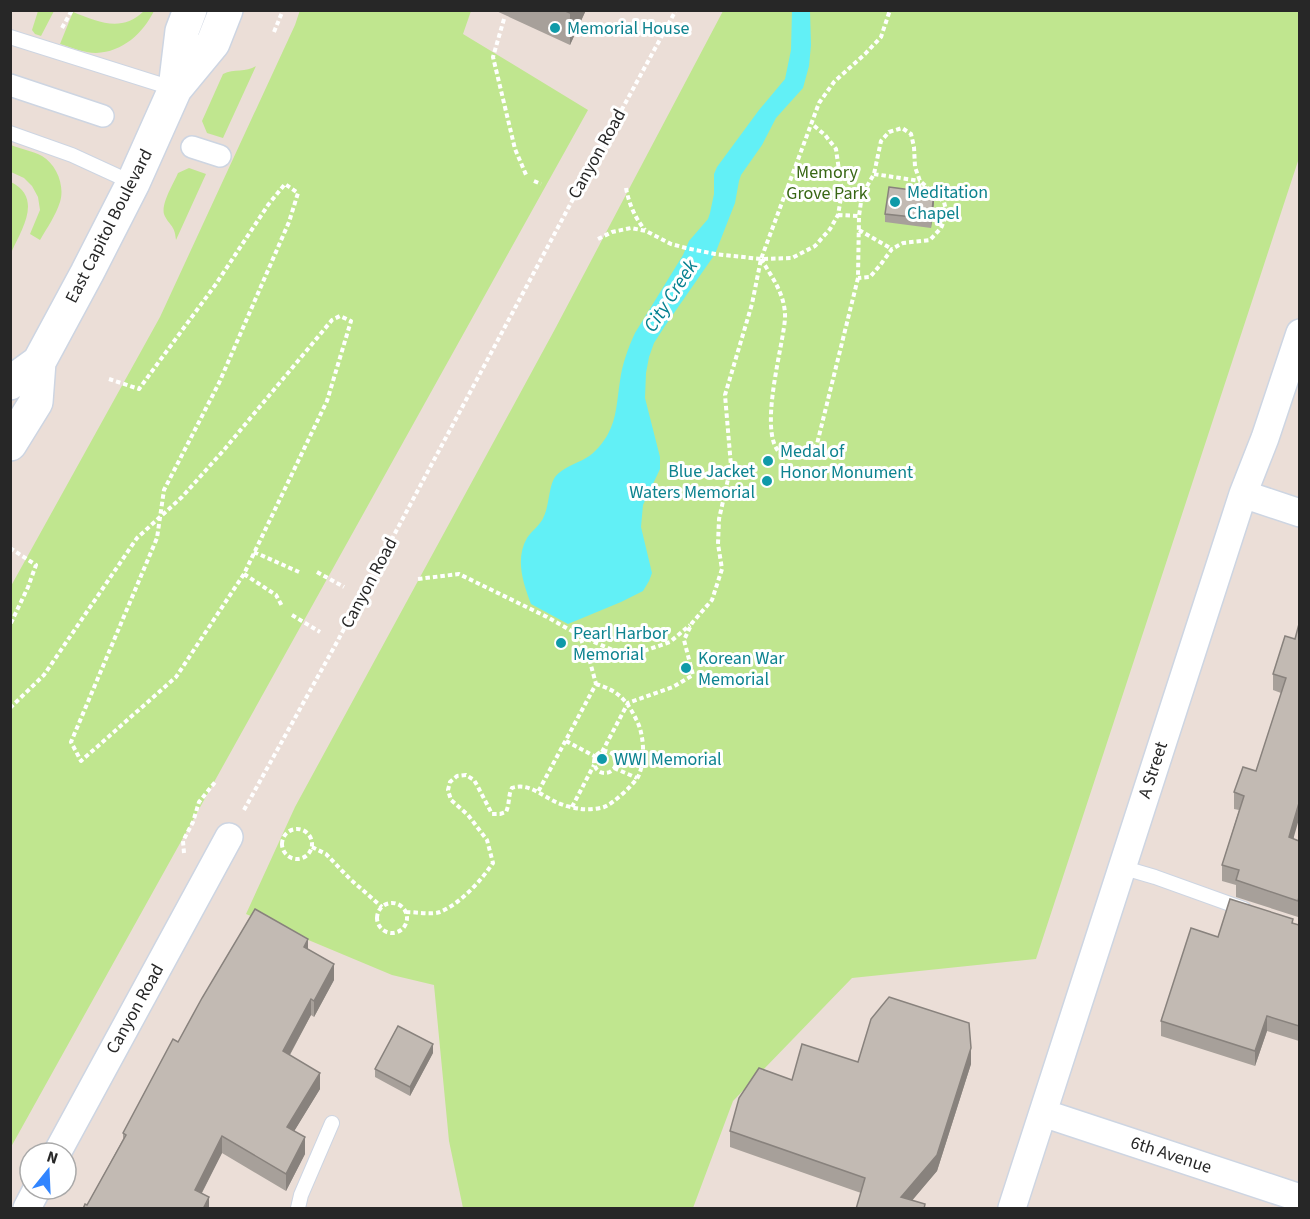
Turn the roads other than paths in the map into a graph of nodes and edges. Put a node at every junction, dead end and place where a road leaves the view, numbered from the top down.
1 (190, 10) edge
2 (226, 10) edge
3 (10, 37) edge
4 (10, 85) edge
5 (175, 89) junction
6 (103, 116) dead end
7 (10, 133) edge
8 (192, 147) dead end
9 (220, 156) dead end
10 (133, 183) junction
11 (1299, 333) edge
12 (39, 362) junction
13 (10, 383) edge
14 (10, 444) edge
15 (1243, 494) junction
16 (1299, 513) edge
17 (230, 837) road end
18 (1121, 867) junction
19 (1252, 912) edge
20 (1043, 1113) junction
21 (332, 1124) dead end
22 (64, 1141) edge
23 (1299, 1198) edge
24 (298, 1209) edge
25 (1012, 1209) edge

1 - 5 street, East Capitol Boulevard
2 - 5 street, East Capitol Boulevard
3 - 5 lane
4 - 6 street
5 - 10 street, East Capitol Boulevard
7 - 10 lane
8 - 9 street
10 - 12 street, East Capitol Boulevard
11 - 15 street, A Street
12 - 13 street, East Capitol Boulevard
12 - 14 street, East Capitol Boulevard
15 - 16 street
15 - 18 street, A Street
17 - 22 street, Canyon Road
18 - 19 lane
18 - 20 street, A Street
20 - 23 street, 6th Avenue
20 - 25 street, A Street
21 - 24 lane

